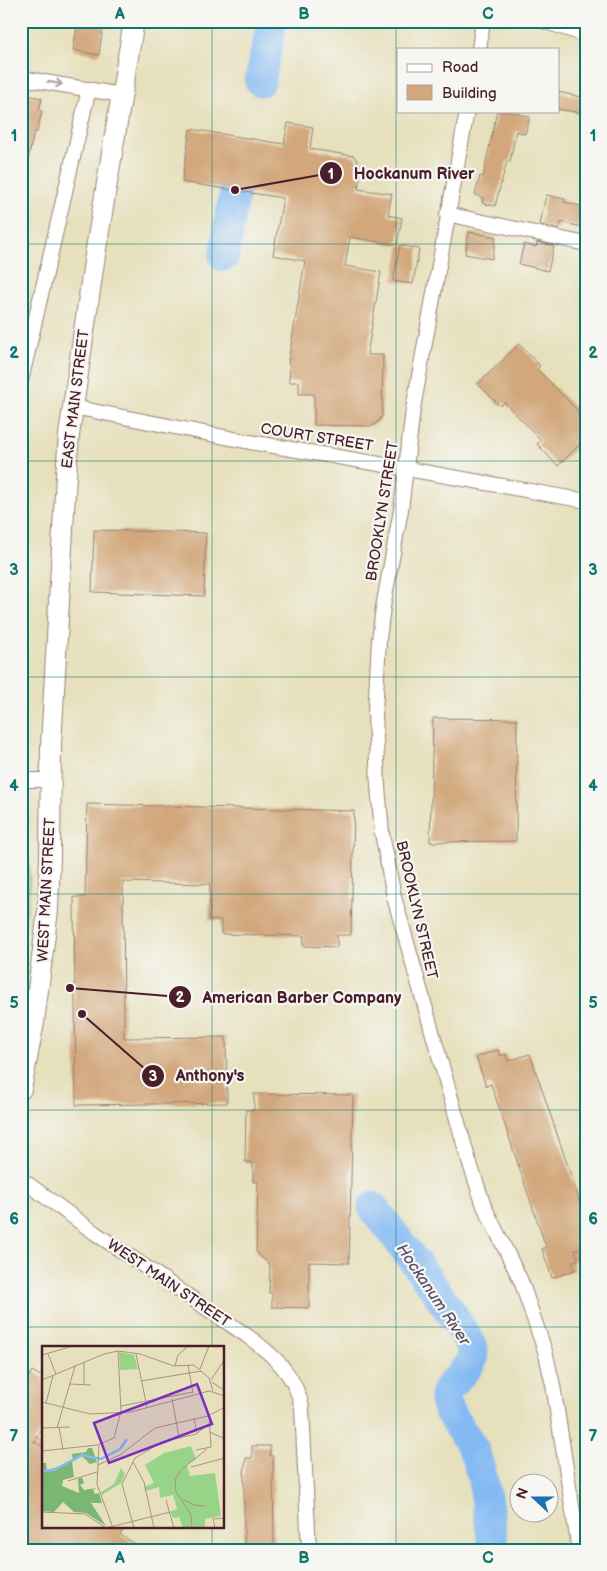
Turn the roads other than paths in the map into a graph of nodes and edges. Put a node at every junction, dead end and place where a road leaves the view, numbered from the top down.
1 (134, 21) edge
2 (483, 21) edge
3 (543, 21) edge
4 (586, 35) edge
5 (479, 48) edge
6 (21, 78) edge
7 (88, 89) junction
8 (122, 95) junction
9 (467, 112) edge
10 (447, 214) junction
11 (586, 244) edge
12 (21, 381) edge
13 (73, 407) junction
14 (406, 468) junction
15 (586, 502) edge
16 (21, 780) edge
17 (50, 780) junction
18 (21, 1089) edge
19 (21, 1179) edge
20 (309, 1550) edge
21 (579, 1550) edge

1 - 8 main road, EAST MAIN STREET
2 - 5 street
3 - 4 street
6 -> 7 street
7 - 8 street
7 - 12 street
8 - 13 main road, EAST MAIN STREET
9 - 10 street, BROOKLYN STREET
10 - 11 street
10 - 14 street, BROOKLYN STREET
13 - 14 street, COURT STREET
13 - 17 main road, EAST MAIN STREET
14 - 15 street, COURT STREET
14 - 21 street, BROOKLYN STREET
16 - 17 street
17 - 18 main road, WEST MAIN STREET
19 - 20 street, WEST MAIN STREET

